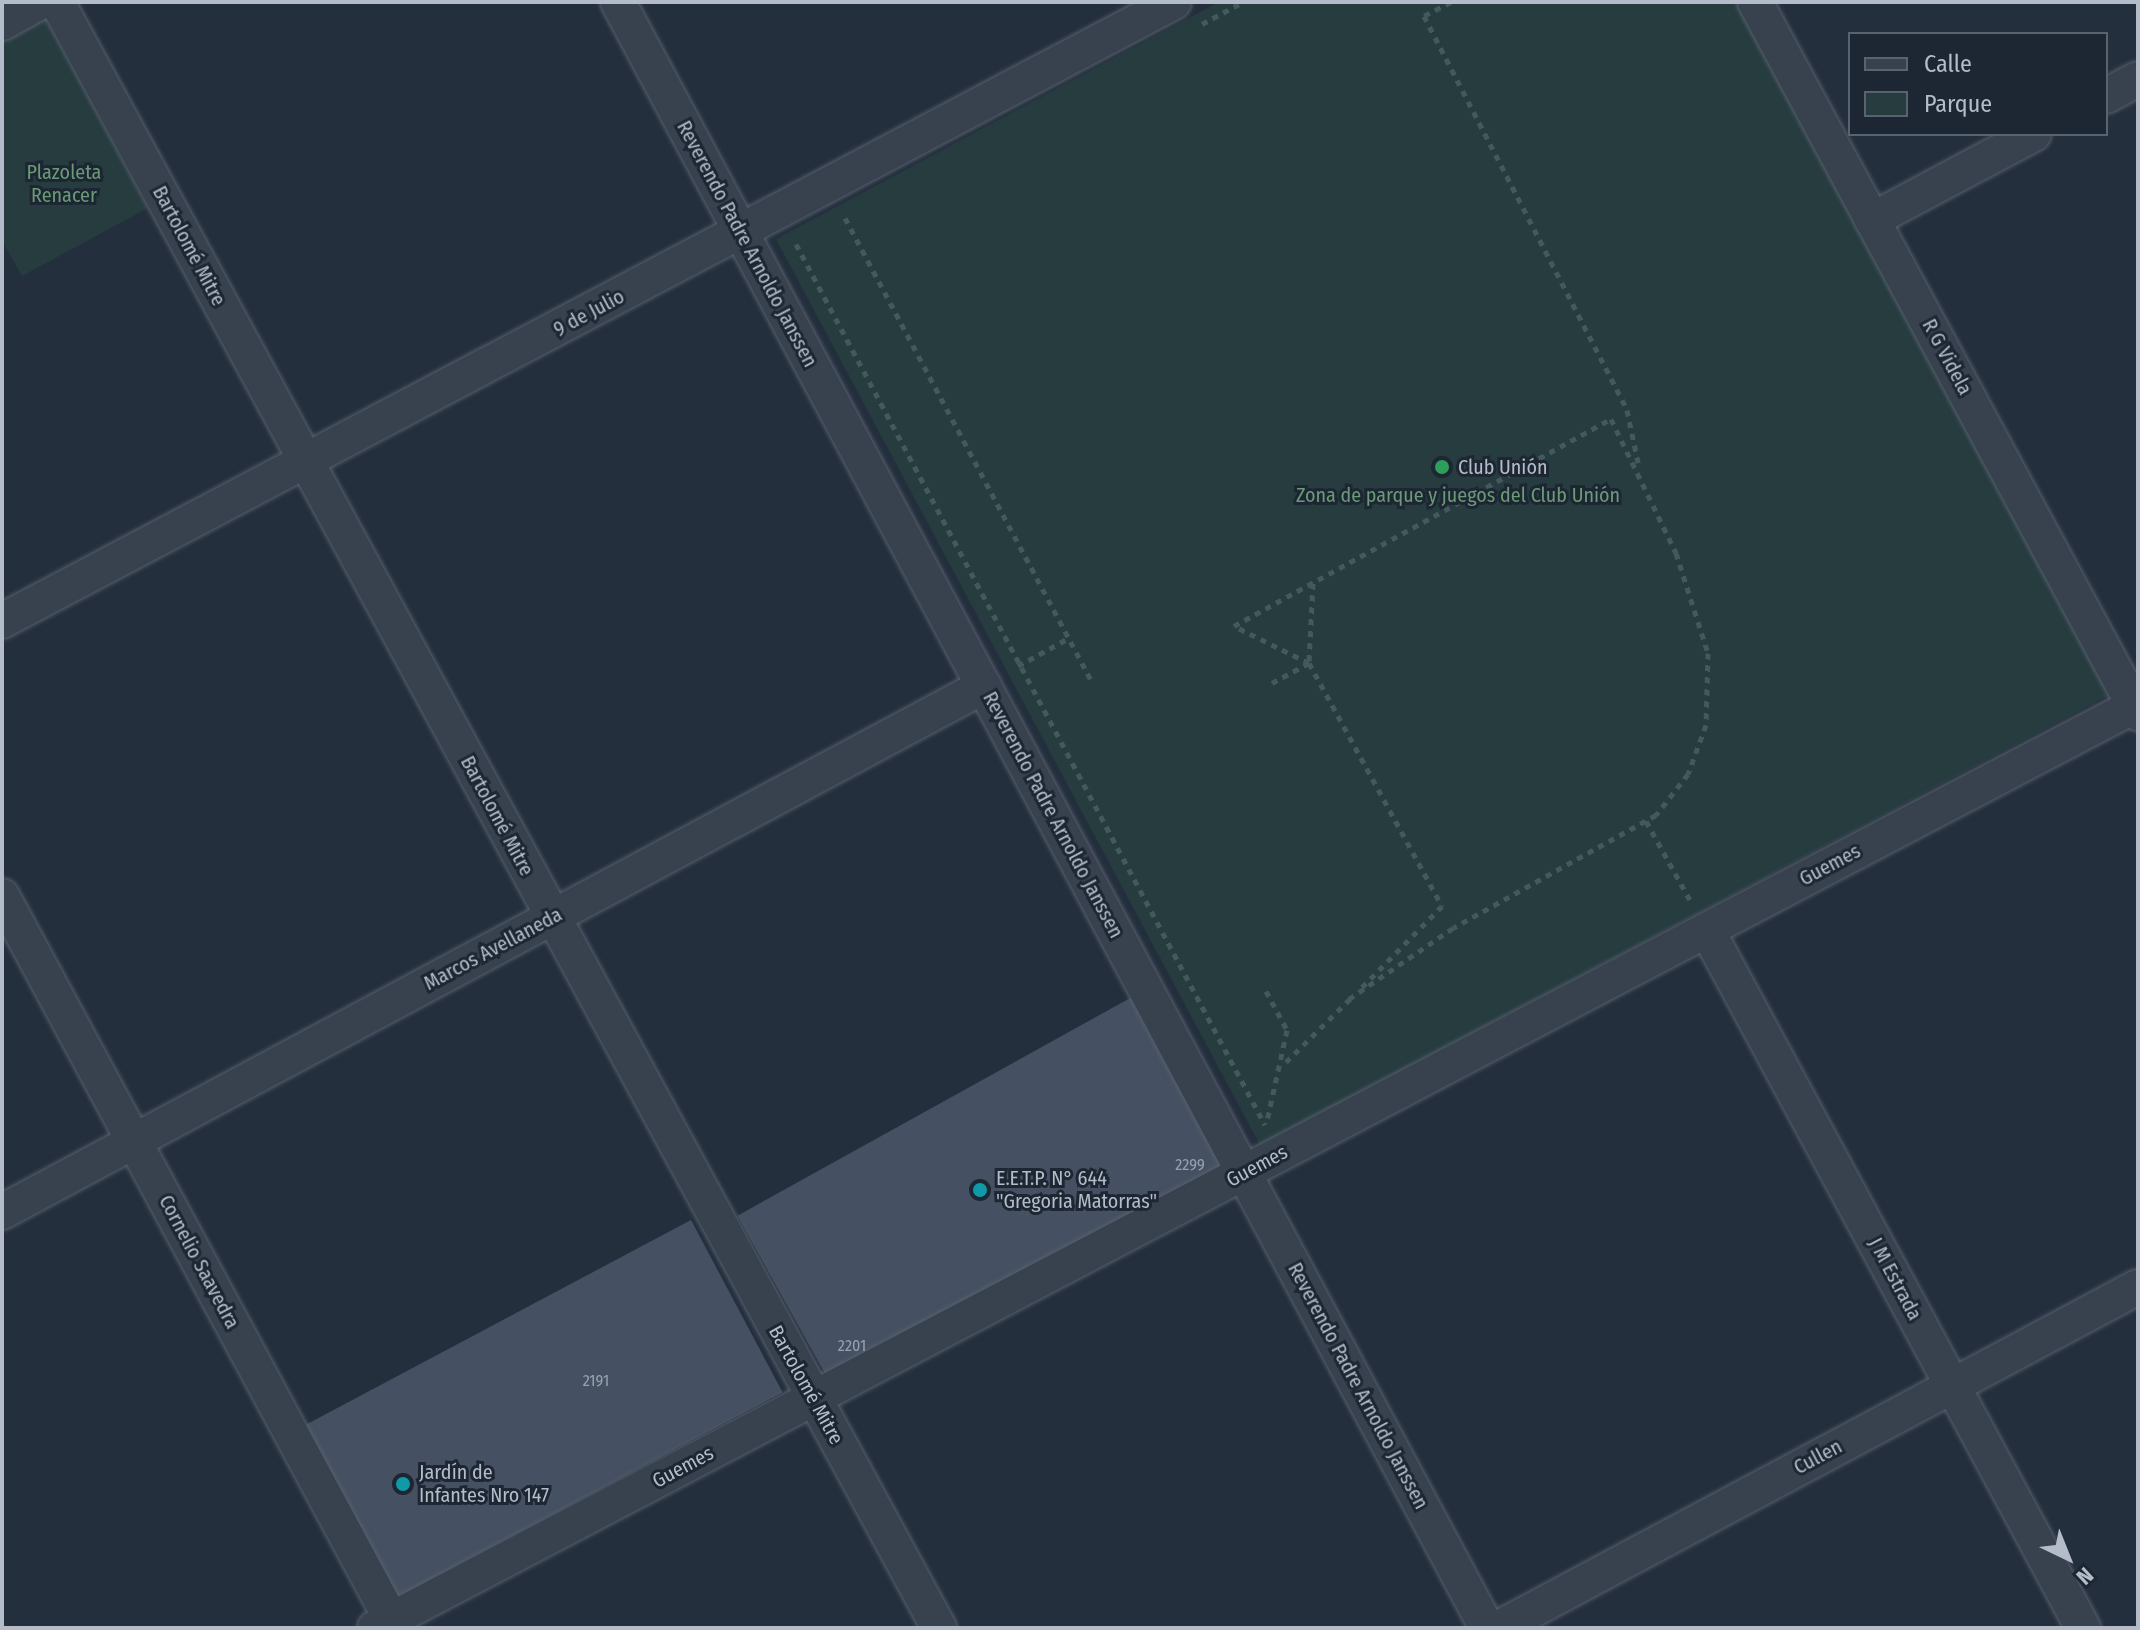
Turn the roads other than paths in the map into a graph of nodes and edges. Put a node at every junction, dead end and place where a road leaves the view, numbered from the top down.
1 (40, 2) edge
2 (57, 2) edge
3 (618, 2) edge
4 (1174, 2) edge
5 (1755, 2) edge
6 (2, 23) edge
7 (2138, 79) edge
8 (2108, 95) edge
9 (2030, 136) edge
10 (1872, 220) junction
11 (741, 233) junction
12 (306, 462) junction
13 (2, 621) edge
14 (984, 686) junction
15 (2137, 707) edge
16 (2, 896) edge
17 (1699, 916) junction
18 (552, 917) junction
19 (134, 1141) junction
20 (1244, 1173) junction
21 (2, 1212) edge
22 (2138, 1287) edge
23 (1952, 1386) junction
24 (813, 1399) junction
25 (388, 1625) edge
26 (939, 1628) edge
27 (1487, 1628) edge
28 (1499, 1628) edge
29 (2083, 1628) edge

1 - 6 street
2 - 12 street, Bartolomé Mitre
3 - 11 street, Reverendo Padre Arnoldo Janssen
4 - 11 street, 9 de Julio
5 - 10 street, R G Videla
7 - 8 street
9 - 10 street
10 - 15 street, R G Videla
11 - 12 street, 9 de Julio
11 - 14 street, Reverendo Padre Arnoldo Janssen
12 - 13 street, 9 de Julio
12 - 18 street, Bartolomé Mitre
14 - 18 street, Marcos Avellaneda
14 - 20 street, Reverendo Padre Arnoldo Janssen
15 - 17 street, Guemes
16 - 19 street, Cornelio Saavedra
17 - 20 street, Guemes
17 - 23 street, J M Estrada
18 - 19 street, Marcos Avellaneda
18 - 24 street, Bartolomé Mitre
19 - 21 street, Marcos Avellaneda
19 - 25 street, Cornelio Saavedra
20 - 24 street, Guemes
20 - 27 street, Reverendo Padre Arnoldo Janssen
22 - 23 street, Cullen
23 - 28 street, Cullen
23 - 29 street, J M Estrada
24 - 25 street, Guemes
24 - 26 street, Bartolomé Mitre

